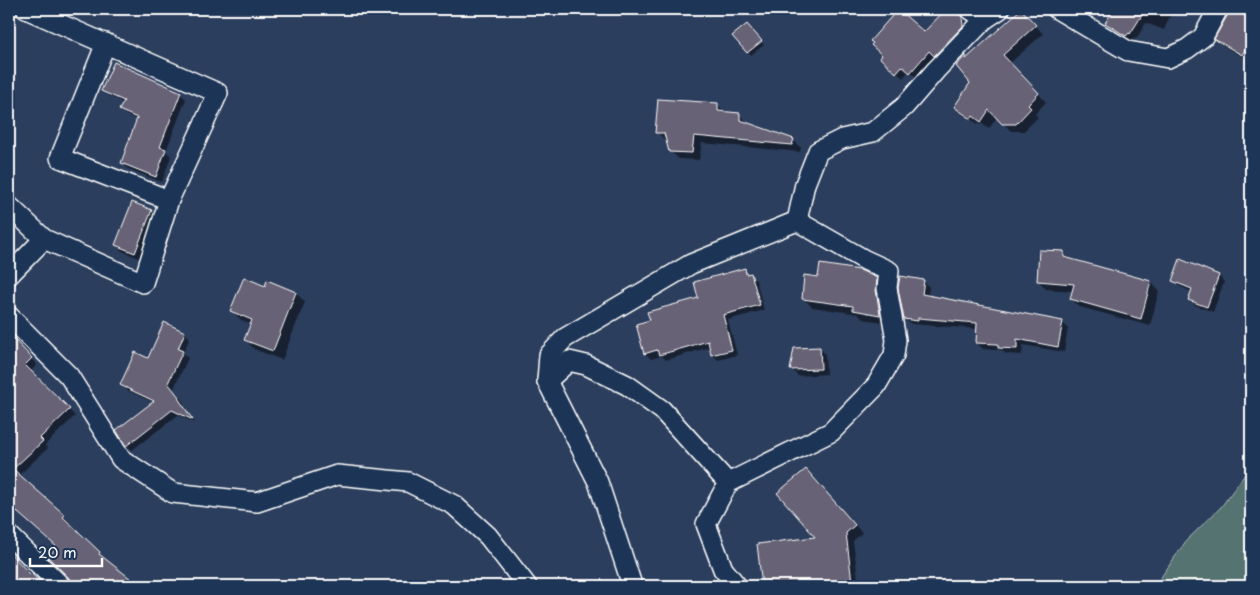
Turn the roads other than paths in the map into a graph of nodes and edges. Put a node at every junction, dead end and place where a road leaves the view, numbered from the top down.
1 (26, 9) edge
2 (1057, 9) edge
3 (1218, 9) edge
4 (985, 12) edge
5 (106, 44) junction
6 (169, 200) junction
7 (9, 206) edge
8 (798, 221) junction
9 (44, 239) junction
10 (9, 275) edge
11 (9, 316) edge
12 (547, 381) junction
13 (728, 483) junction
14 (9, 535) edge
15 (61, 586) edge
16 (527, 586) edge
17 (630, 586) edge
18 (736, 586) edge

1 - 5 street
2 - 3 street
4 - 8 street
5 - 6 street
5 - 6 street
6 - 9 street
7 - 9 street
8 - 12 street
8 - 13 street
9 - 10 street
11 - 16 street
12 - 13 street
12 - 17 street
13 - 18 street
14 - 15 street

